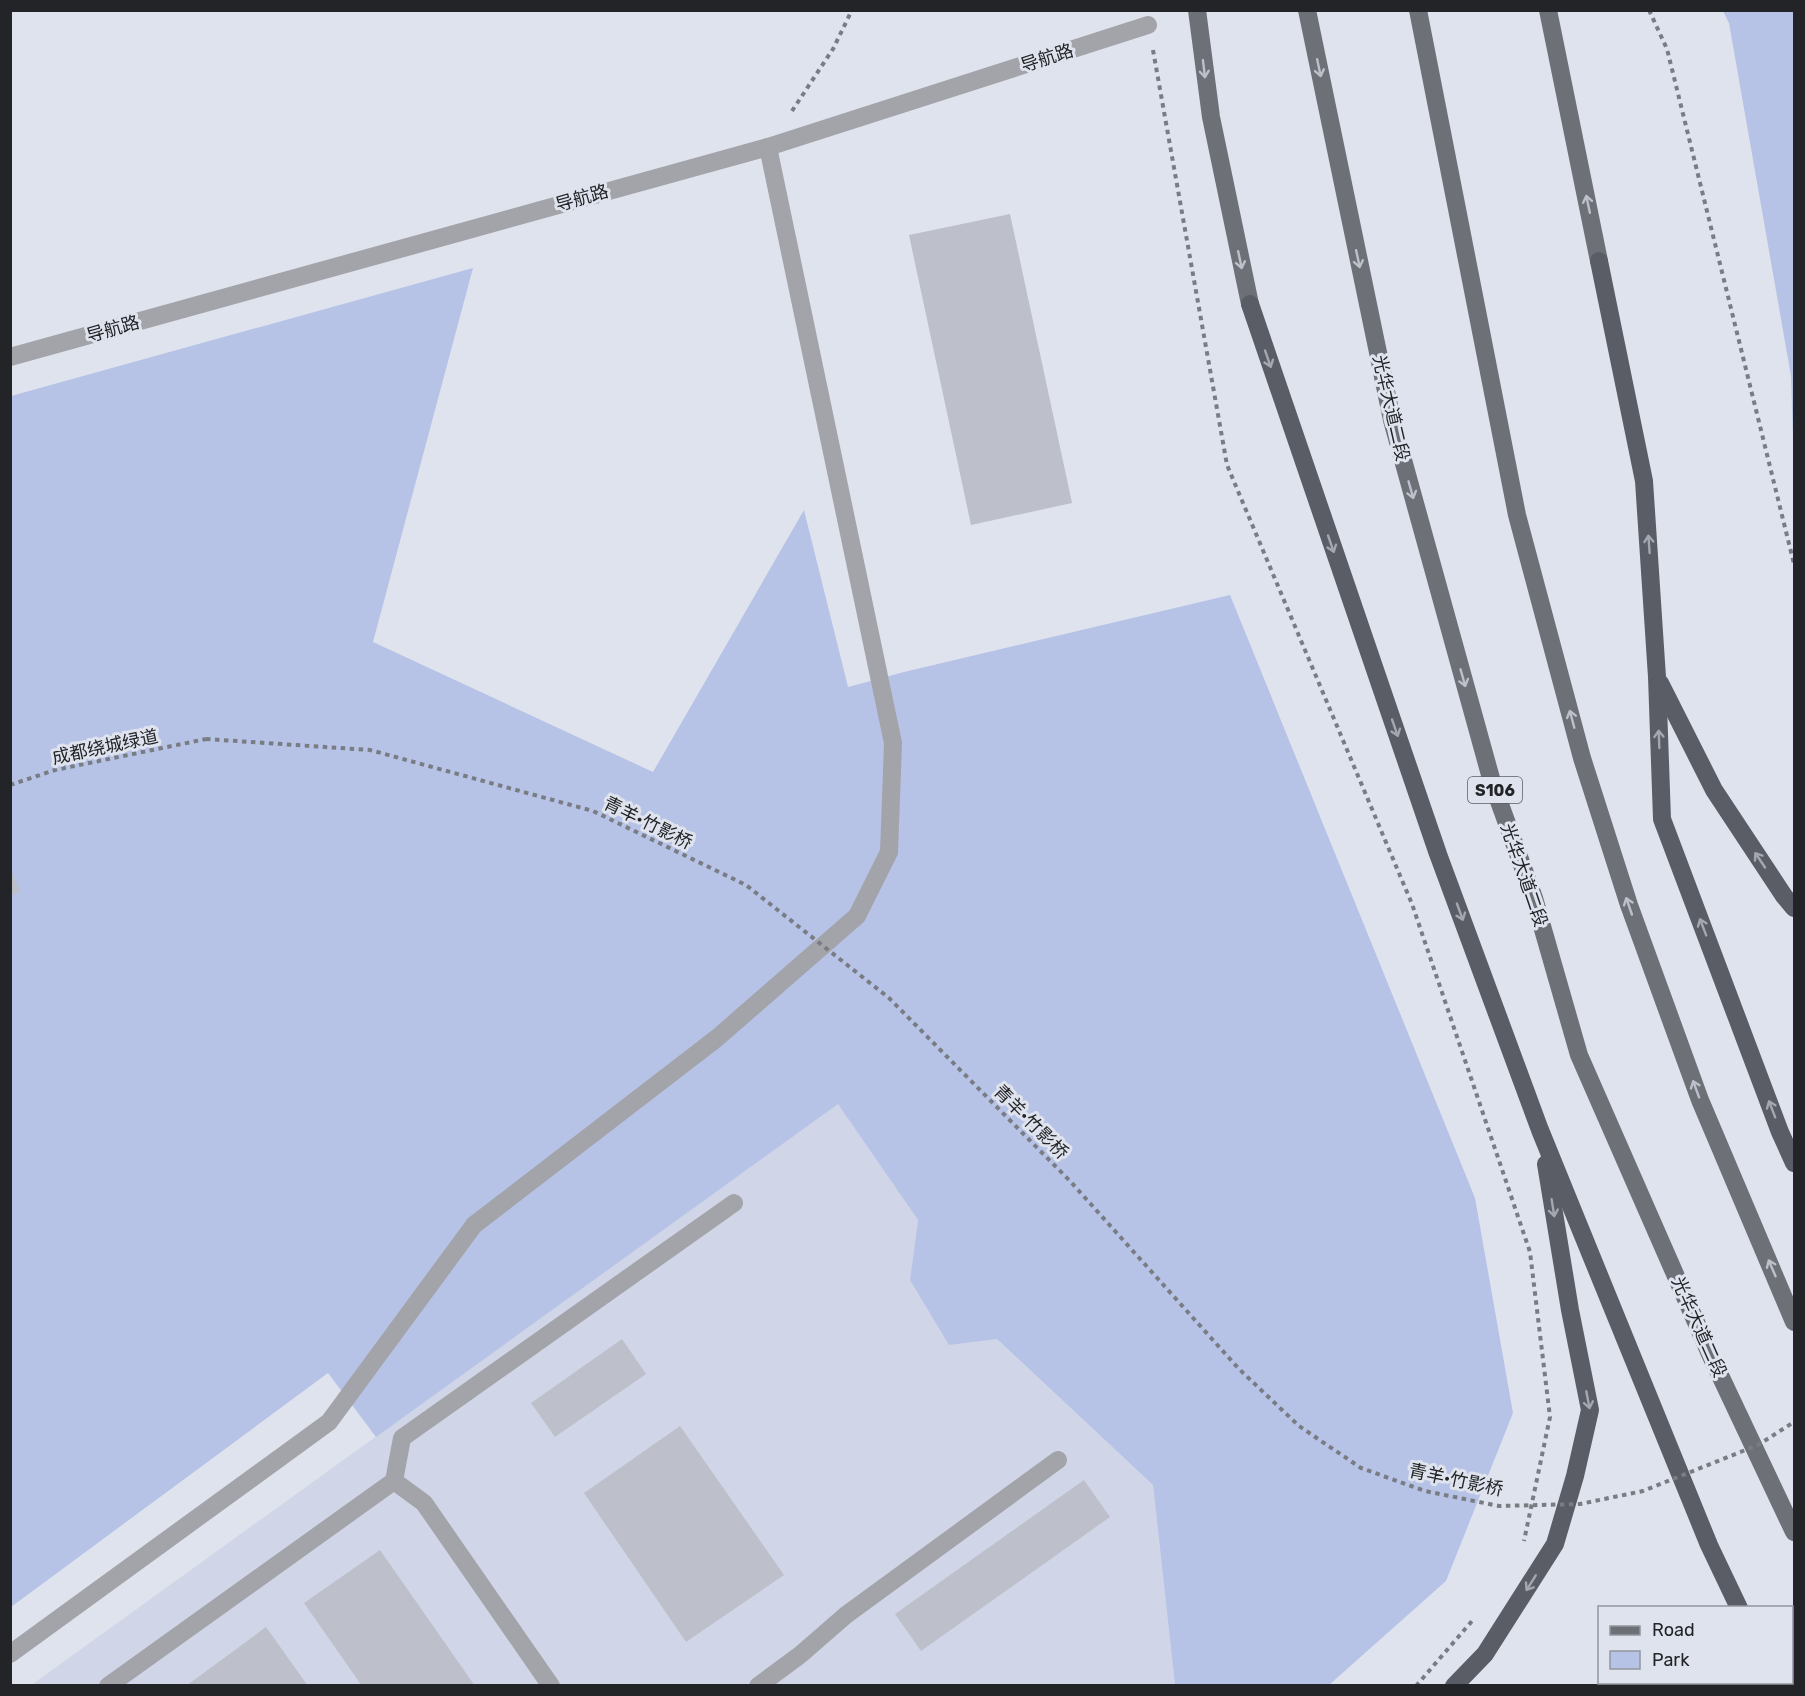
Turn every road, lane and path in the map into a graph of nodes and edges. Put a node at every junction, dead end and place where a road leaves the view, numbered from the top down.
1 (852, 10) edge
2 (1197, 10) edge
3 (1307, 10) edge
4 (1418, 10) edge
5 (1548, 10) edge
6 (1648, 10) edge
7 (1148, 25) joint
8 (768, 147) junction
9 (1599, 261) joint
10 (1250, 304) joint
11 (10, 357) edge
12 (1794, 564) edge
13 (1657, 677) junction
14 (206, 740) joint
15 (10, 785) edge
16 (1794, 908) edge
17 (1540, 1130) junction
18 (1794, 1163) edge
19 (734, 1203) dead end
20 (1794, 1322) edge
21 (1794, 1422) edge
22 (1059, 1460) dead end
23 (393, 1481) junction
24 (1794, 1532) edge
25 (1523, 1545) dead end
26 (1738, 1606) edge
27 (1479, 1613) dead end
28 (10, 1654) edge
29 (108, 1686) edge
30 (551, 1686) edge
31 (758, 1686) edge
32 (1416, 1686) edge
33 (1454, 1686) edge

1 - 8 path
2 -> 10 main road
3 -> 24 main road, 光华大道二段 / S106
20 -> 4 main road
9 -> 5 main road
6 - 12 path
7 - 8 street, 导航路
7 - 25 path
8 - 11 street, 导航路
8 - 28 street
13 -> 9 highway
10 -> 17 highway
16 -> 13 highway
18 -> 13 highway
14 - 15 path, 成都绕城绿道
14 - 21 path, 青羊·竹影桥, bridge
17 - 26 highway
17 -> 33 highway
19 - 23 street
22 - 31 street
23 - 29 street
23 - 30 street
27 - 32 path

